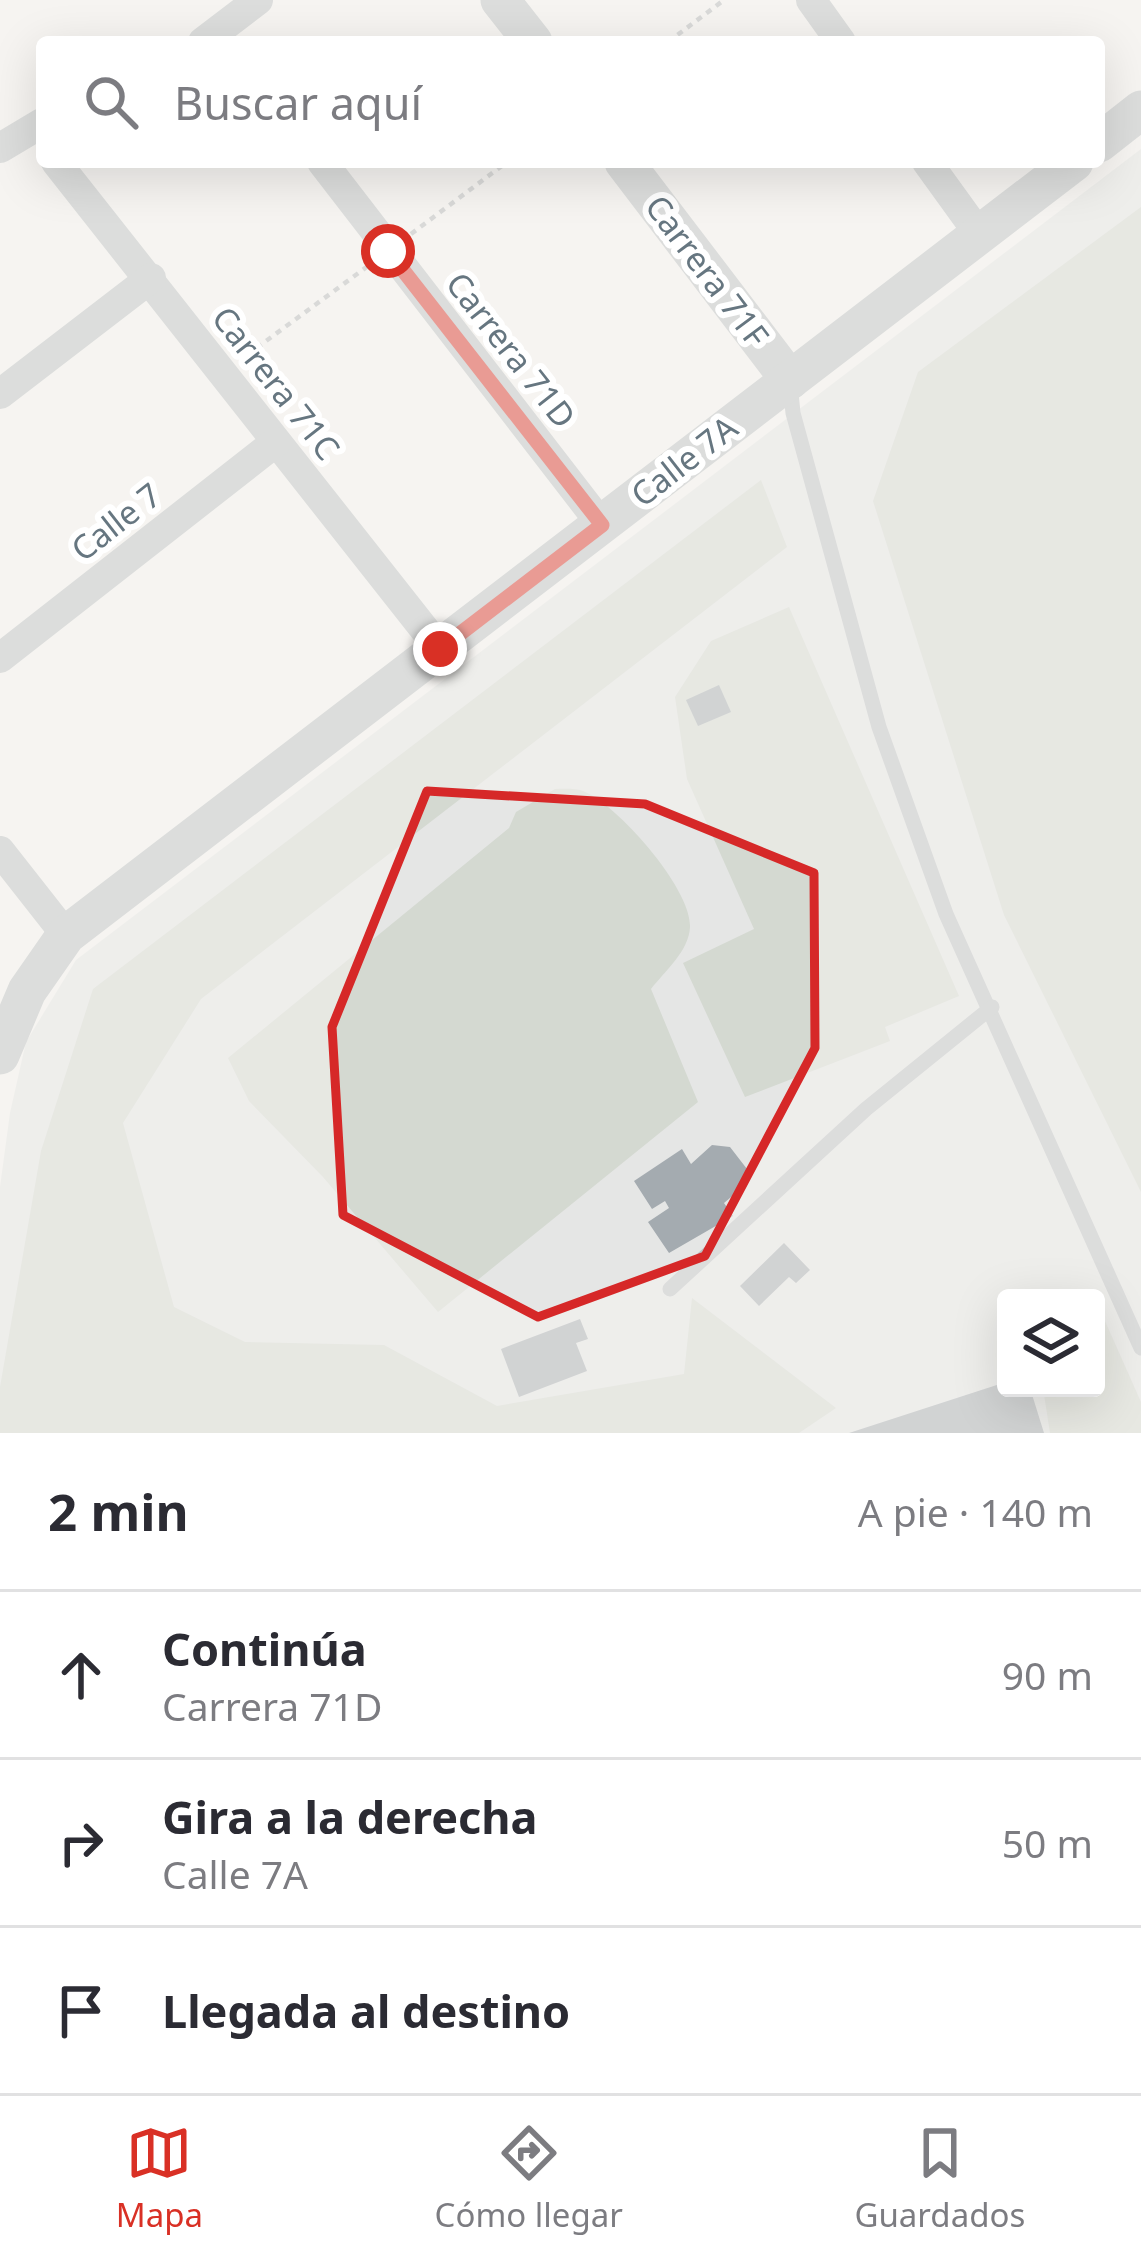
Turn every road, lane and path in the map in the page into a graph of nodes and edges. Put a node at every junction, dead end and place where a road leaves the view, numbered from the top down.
1 (259, 0) edge
2 (500, 0) edge
3 (724, 0) edge
4 (811, 0) edge
5 (221, 36) edge
6 (527, 36) edge
7 (676, 36) edge
8 (837, 36) edge
9 (1141, 110) edge
10 (36, 132) edge
11 (1105, 137) edge
12 (0, 148) edge
13 (61, 168) edge
14 (326, 168) edge
15 (499, 168) edge
16 (629, 168) edge
17 (931, 168) edge
18 (1066, 168) edge
19 (980, 234) junction
20 (388, 251) junction
21 (151, 278) junction
22 (220, 375) junction
23 (790, 380) junction
24 (0, 394) edge
25 (276, 442) junction
26 (602, 525) junction
27 (440, 649) junction
28 (0, 658) edge
29 (0, 851) edge
30 (66, 935) junction
31 (992, 1007) junction
32 (0, 1055) edge
33 (670, 1289) dead end
34 (1116, 1295) junction
35 (1105, 1298) edge
36 (1141, 1348) edge

1 - 5 street
2 - 6 street
3 - 7 path
4 - 8 street
9 - 11 street
10 - 12 street
13 - 21 street, Carrera 71C
14 - 20 street, Carrera 71D
15 - 20 path
16 - 23 street, Carrera 71F
17 - 19 street
18 - 19 street, Calle 7A
19 - 23 street, Calle 7A
20 - 22 path
20 - 26 street, Carrera 71D
21 - 22 street, Carrera 71C
21 - 24 street
22 - 25 street, Carrera 71C
23 - 26 street, Calle 7A
23 - 31 lane
25 - 27 street, Carrera 71C
25 - 28 street, Calle 7
26 - 27 street, Calle 7A
27 - 30 street, Calle 7A
29 - 30 street
30 - 32 street, Calle 7A
31 - 33 lane
31 - 34 lane
34 - 35 lane
34 - 36 lane

